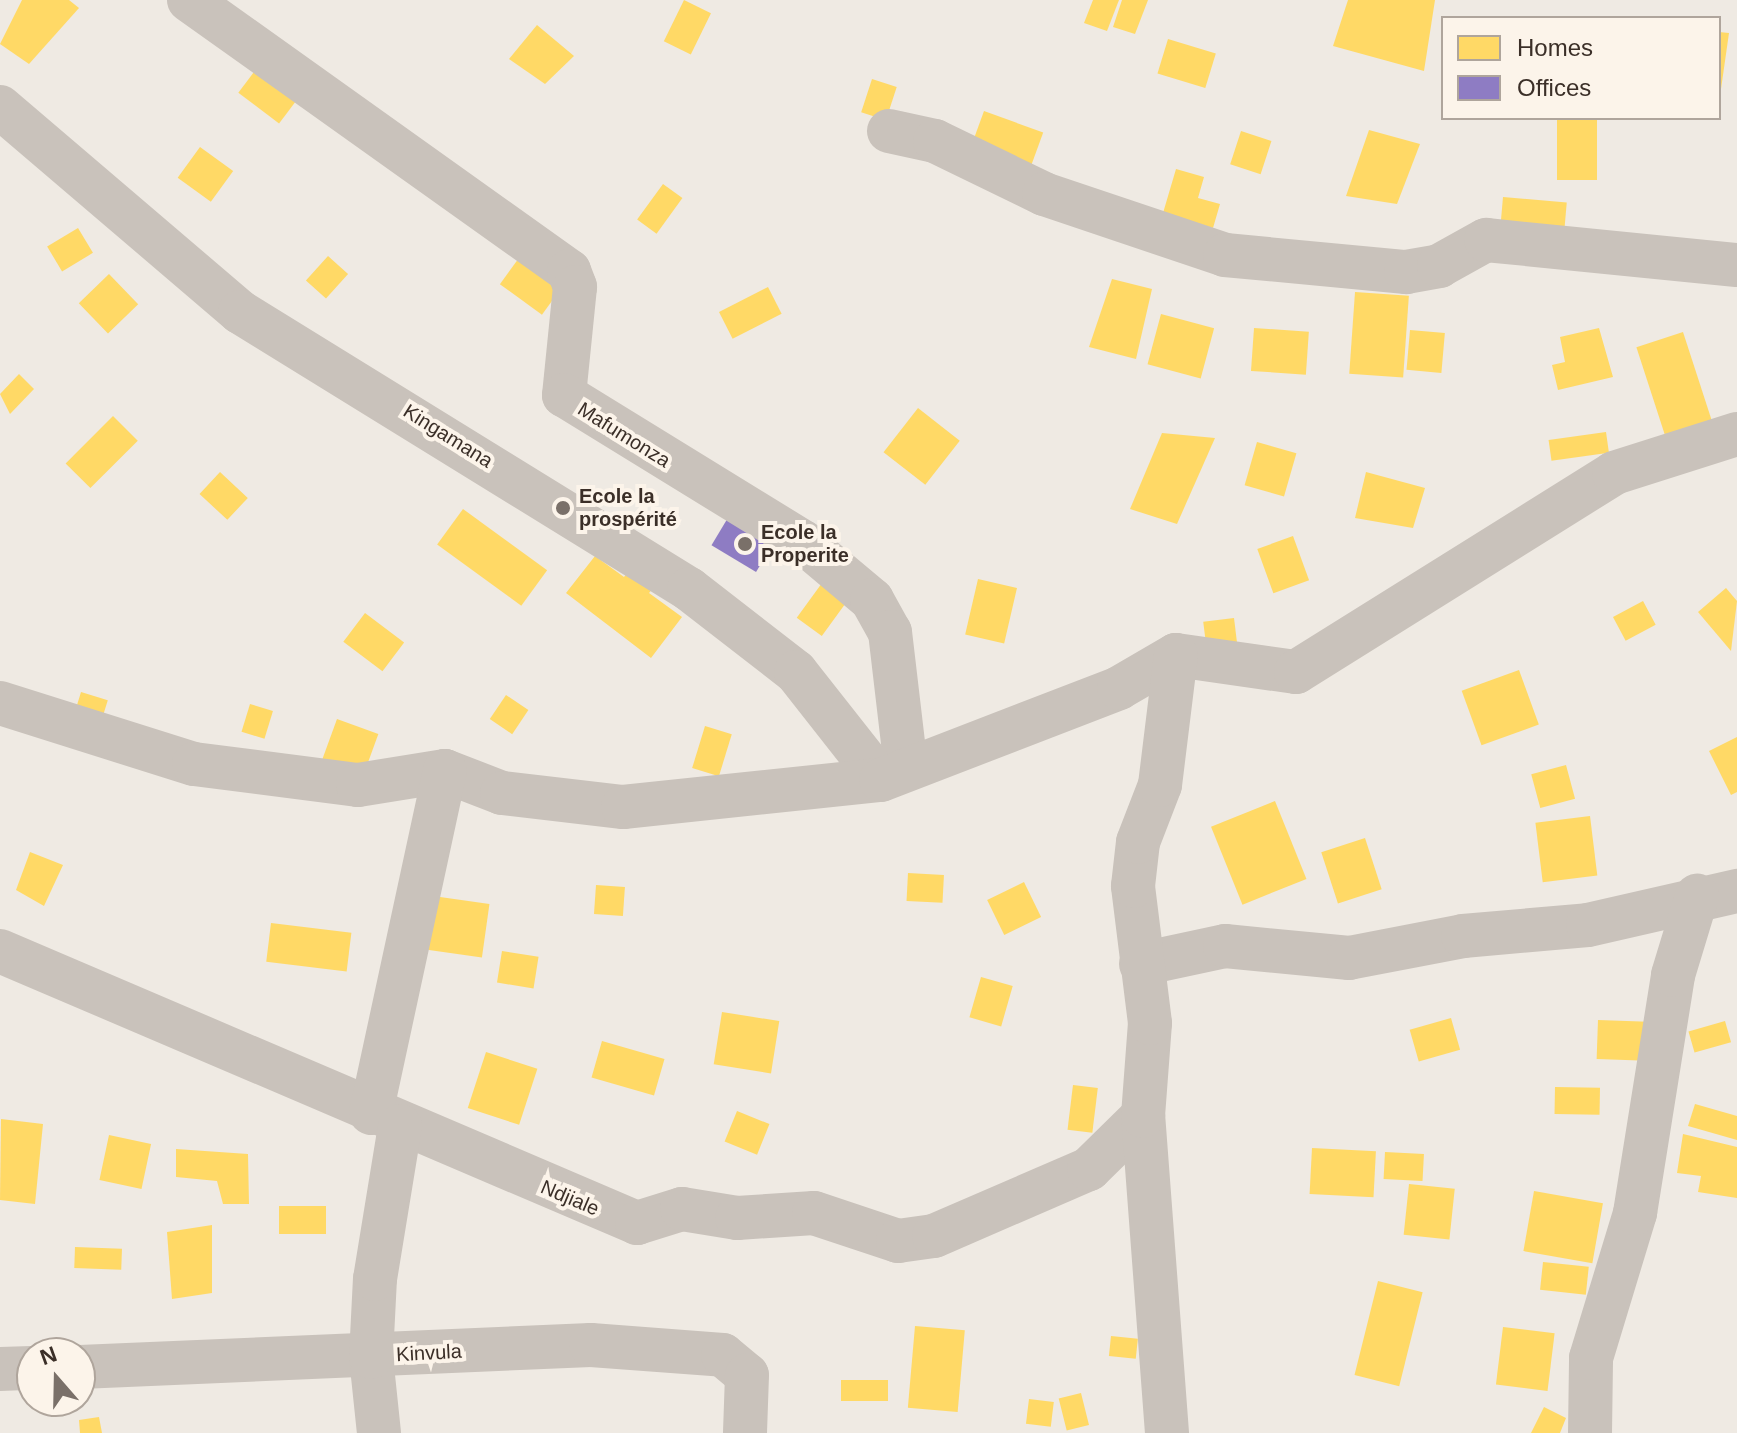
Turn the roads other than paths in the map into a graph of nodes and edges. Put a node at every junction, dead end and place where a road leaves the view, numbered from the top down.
1 (189, 0) edge
2 (0, 107) edge
3 (889, 131) dead end
4 (1737, 265) edge
5 (1737, 434) edge
6 (1176, 655) junction
7 (0, 703) edge
8 (445, 771) junction
9 (893, 775) junction
10 (1717, 894) edge
11 (0, 951) edge
12 (1141, 964) junction
13 (1143, 1116) junction
14 (386, 1119) junction
15 (371, 1357) junction
16 (96, 1366) edge
17 (746, 1415) edge
18 (379, 1433) edge
19 (1167, 1433) edge
20 (1590, 1433) edge

1 - 9 street, Mafumonza
2 - 9 street, Kingamana
3 - 4 street
5 - 6 street
6 - 9 street
6 - 12 street
7 - 8 street
8 - 9 street
8 - 14 street
10 - 12 street
10 - 20 street
11 - 14 street, Ndjiale
12 - 13 street
13 - 14 street, Ndjiale
13 - 19 street
14 - 15 street
15 - 16 street, Kinvula
15 - 17 street, Kinvula
15 - 18 street

